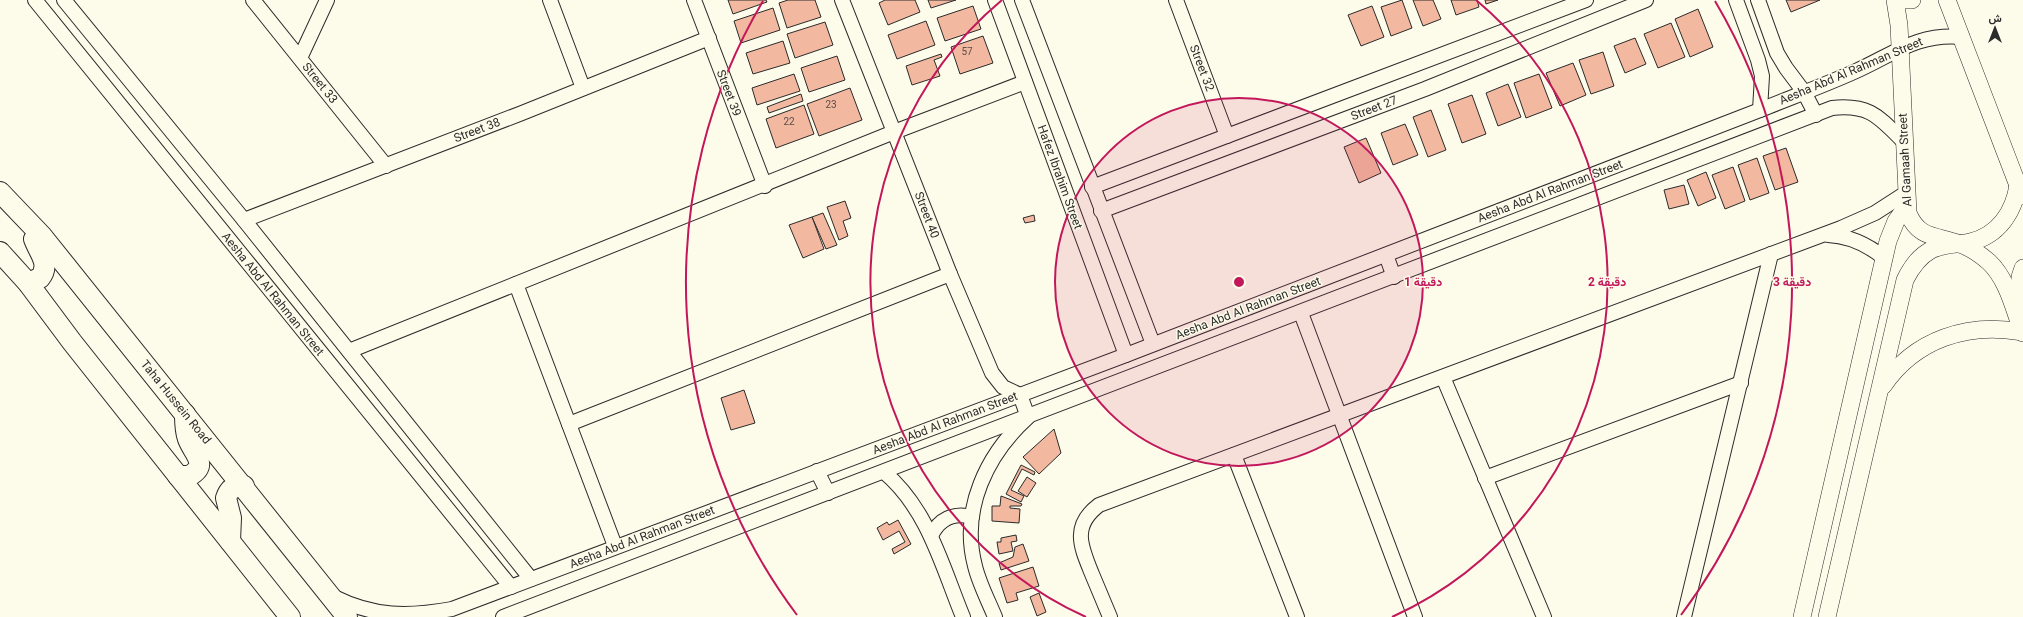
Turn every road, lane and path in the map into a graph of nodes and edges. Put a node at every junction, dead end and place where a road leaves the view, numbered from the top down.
1 (36, 0) edge
2 (64, 0) edge
3 (253, 0) edge
4 (327, 0) edge
5 (550, 0) edge
6 (694, 0) edge
7 (842, 0) edge
8 (995, 0) edge
9 (1022, 0) edge
10 (1176, 0) edge
11 (1586, 0) edge
12 (1646, 0) edge
13 (1736, 0) edge
14 (1758, 0) edge
15 (1896, 0) edge
16 (1899, 0) edge
17 (1912, 0) edge
18 (1947, 0) edge
19 (1962, 37) junction
20 (709, 38) junction
21 (1899, 50) junction
22 (300, 58) junction
23 (1025, 82) junction
24 (583, 88) junction
25 (1804, 92) junction
26 (1760, 110) junction
27 (1816, 115) junction
28 (894, 132) junction
29 (1227, 136) junction
30 (1904, 142) junction
31 (386, 166) junction
32 (765, 186) junction
33 (1092, 187) junction
34 (0, 192) edge
35 (2020, 192) edge
36 (1906, 200) junction
37 (1101, 211) junction
38 (244, 220) junction
39 (29, 222) junction
40 (1823, 234) junction
41 (1960, 244) junction
42 (0, 252) edge
43 (1771, 254) junction
44 (1386, 255) junction
45 (1884, 258) junction
46 (2023, 268) edge
47 (950, 274) junction
48 (1394, 277) junction
49 (28, 283) junction
50 (516, 284) junction
51 (1301, 313) junction
52 (2023, 333) edge
53 (1153, 344) junction
54 (349, 351) junction
55 (1126, 355) junction
56 (1443, 377) junction
57 (1742, 383) junction
58 (1855, 386) junction
59 (1880, 391) junction
60 (1020, 395) junction
61 (185, 414) junction
62 (1340, 415) junction
63 (1028, 417) junction
64 (569, 424) junction
65 (1234, 455) junction
66 (817, 471) junction
67 (884, 472) junction
68 (178, 476) junction
69 (1485, 478) junction
70 (244, 486) junction
71 (828, 493) junction
72 (972, 517) junction
73 (931, 536) junction
74 (230, 541) junction
75 (615, 546) junction
76 (531, 579) junction
77 (511, 587) junction
78 (331, 595) junction
79 (452, 613) edge
80 (290, 617) edge
81 (347, 617) edge
82 (503, 617) edge
83 (963, 617) edge
84 (995, 617) edge
85 (1110, 617) edge
86 (1297, 617) edge
87 (1415, 617) edge
88 (1544, 617) edge
89 (1684, 617) edge
90 (1802, 617) edge
91 (1827, 617) edge

1 - 77 street, Aesha Abd Al Rahman Street
2 - 38 street, Aesha Abd Al Rahman Street
3 - 22 street, Street 33
4 - 22 street
5 - 24 street
6 - 20 street, Street 39
7 - 28 street, Street 40
8 - 23 street, Hafez Ibrahim Street
9 - 33 street
10 - 29 street, Street 32
11 - 29 street, Street 27
12 - 37 street, Street 27
13 - 26 street
14 - 25 street
15 - 21 street, Al Gamaah Street
16 - 17 street
18 - 19 street
19 - 21 street, Aesha Abd Al Rahman Street
19 - 35 street
20 - 24 street, Street 38
20 - 32 street, Street 39
21 - 25 street, Aesha Abd Al Rahman Street
21 - 30 street, Al Gamaah Street
22 - 31 street, Street 33
23 - 28 street
23 - 55 street, Hafez Ibrahim Street
24 - 31 street, Street 38
25 - 26 street, Aesha Abd Al Rahman Street
25 - 27 street
26 - 44 street, Aesha Abd Al Rahman Street
27 - 30 street, Aesha Abd Al Rahman Street
27 - 48 street, Aesha Abd Al Rahman Street
28 - 32 street
28 - 47 street, Street 40
29 - 33 street, Street 27
30 - 36 street, Al Gamaah Street
31 - 38 street, Street 38
32 - 50 street
33 - 37 street
34 - 39 main road, Taha Hussein Road
35 - 41 street
36 - 40 street
36 - 41 street, Al Gamaah Street
36 - 45 street
37 - 53 street
38 - 54 street, Aesha Abd Al Rahman Street
39 - 49 main road
39 - 61 main road, Taha Hussein Road
40 - 43 street
40 - 45 street
41 - 52 street, Al Gamaah Street
41 - 59 street
42 - 49 main road
43 - 56 street
43 - 57 street
44 - 48 street
44 - 53 street, Aesha Abd Al Rahman Street
45 - 58 street
46 - 52 street
47 - 60 street, Street 40
47 - 64 street
48 - 51 street, Aesha Abd Al Rahman Street
49 - 68 main road
50 - 54 street
50 - 64 street
51 - 62 street
51 - 63 street, Aesha Abd Al Rahman Street
52 - 59 street
53 - 55 street, Aesha Abd Al Rahman Street
54 - 76 street, Aesha Abd Al Rahman Street
55 - 60 street, Aesha Abd Al Rahman Street
56 - 62 street
56 - 69 street
57 - 69 street
57 - 89 street
58 - 59 street
58 - 90 street
59 - 91 street
60 - 63 street
60 - 66 street, Aesha Abd Al Rahman Street
61 - 68 main road
61 - 70 main road, Taha Hussein Road
62 - 65 street
62 - 87 street
63 - 67 street, Aesha Abd Al Rahman Street
63 - 72 street
64 - 75 street
65 - 85 street
65 - 86 street
66 - 71 street
66 - 75 street, Aesha Abd Al Rahman Street
67 - 71 street, Aesha Abd Al Rahman Street
67 - 73 street
68 - 74 main road
69 - 88 street
70 - 74 main road
70 - 78 main road, Taha Hussein Road
71 - 82 street, Aesha Abd Al Rahman Street
72 - 73 street
72 - 84 street
73 - 83 street
74 - 80 main road
75 - 76 street, Aesha Abd Al Rahman Street
76 - 77 street, Aesha Abd Al Rahman Street
77 - 79 street, Aesha Abd Al Rahman Street
78 - 79 street, Aesha Abd Al Rahman Street
78 - 81 main road, Taha Hussein Road

